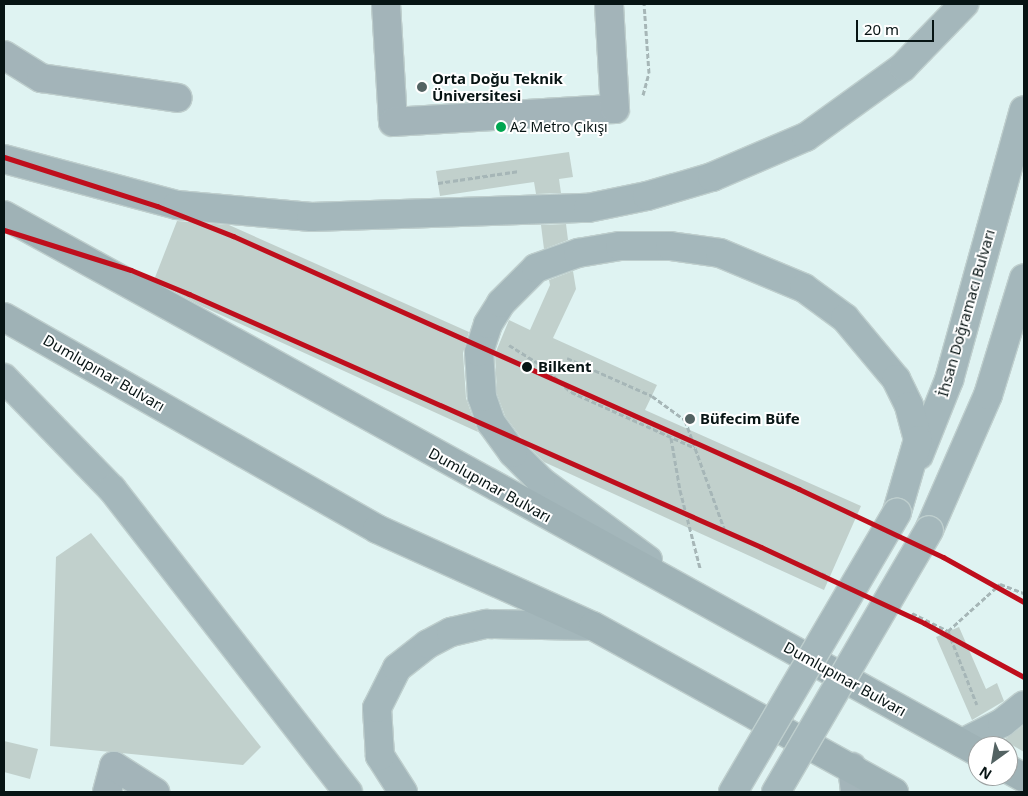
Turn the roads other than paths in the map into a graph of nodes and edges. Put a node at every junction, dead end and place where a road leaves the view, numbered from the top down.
1 (386, 4) edge
2 (609, 4) edge
3 (964, 4) edge
4 (4, 55) edge
5 (178, 98) dead end
6 (1024, 110) edge
7 (4, 159) edge
8 (4, 215) edge
9 (1024, 278) edge
10 (4, 317) edge
11 (4, 378) edge
12 (897, 512) junction
13 (708, 604) junction
14 (593, 626) junction
15 (1024, 705) edge
16 (985, 736) edge
17 (968, 747) edge
18 (853, 780) edge
19 (107, 792) edge
20 (155, 792) edge
21 (348, 792) edge
22 (404, 792) edge
23 (733, 792) edge
24 (776, 792) edge
25 (894, 792) edge

1 - 2 street
3 - 7 main road
4 - 5 street
6 - 12 main road, İhsan Doğramacı Bulvarı
8 - 13 highway, Dumlupınar Bulvarı
9 - 24 main road, bridge
10 - 14 highway, Dumlupınar Bulvarı
11 - 21 main road
12 - 13 main road
12 - 23 main road, bridge
13 - 17 highway, Dumlupınar Bulvarı
14 - 18 highway, Dumlupınar Bulvarı
14 - 22 main road
15 - 16 main road
18 - 25 highway, Dumlupınar Bulvarı
19 - 20 street

